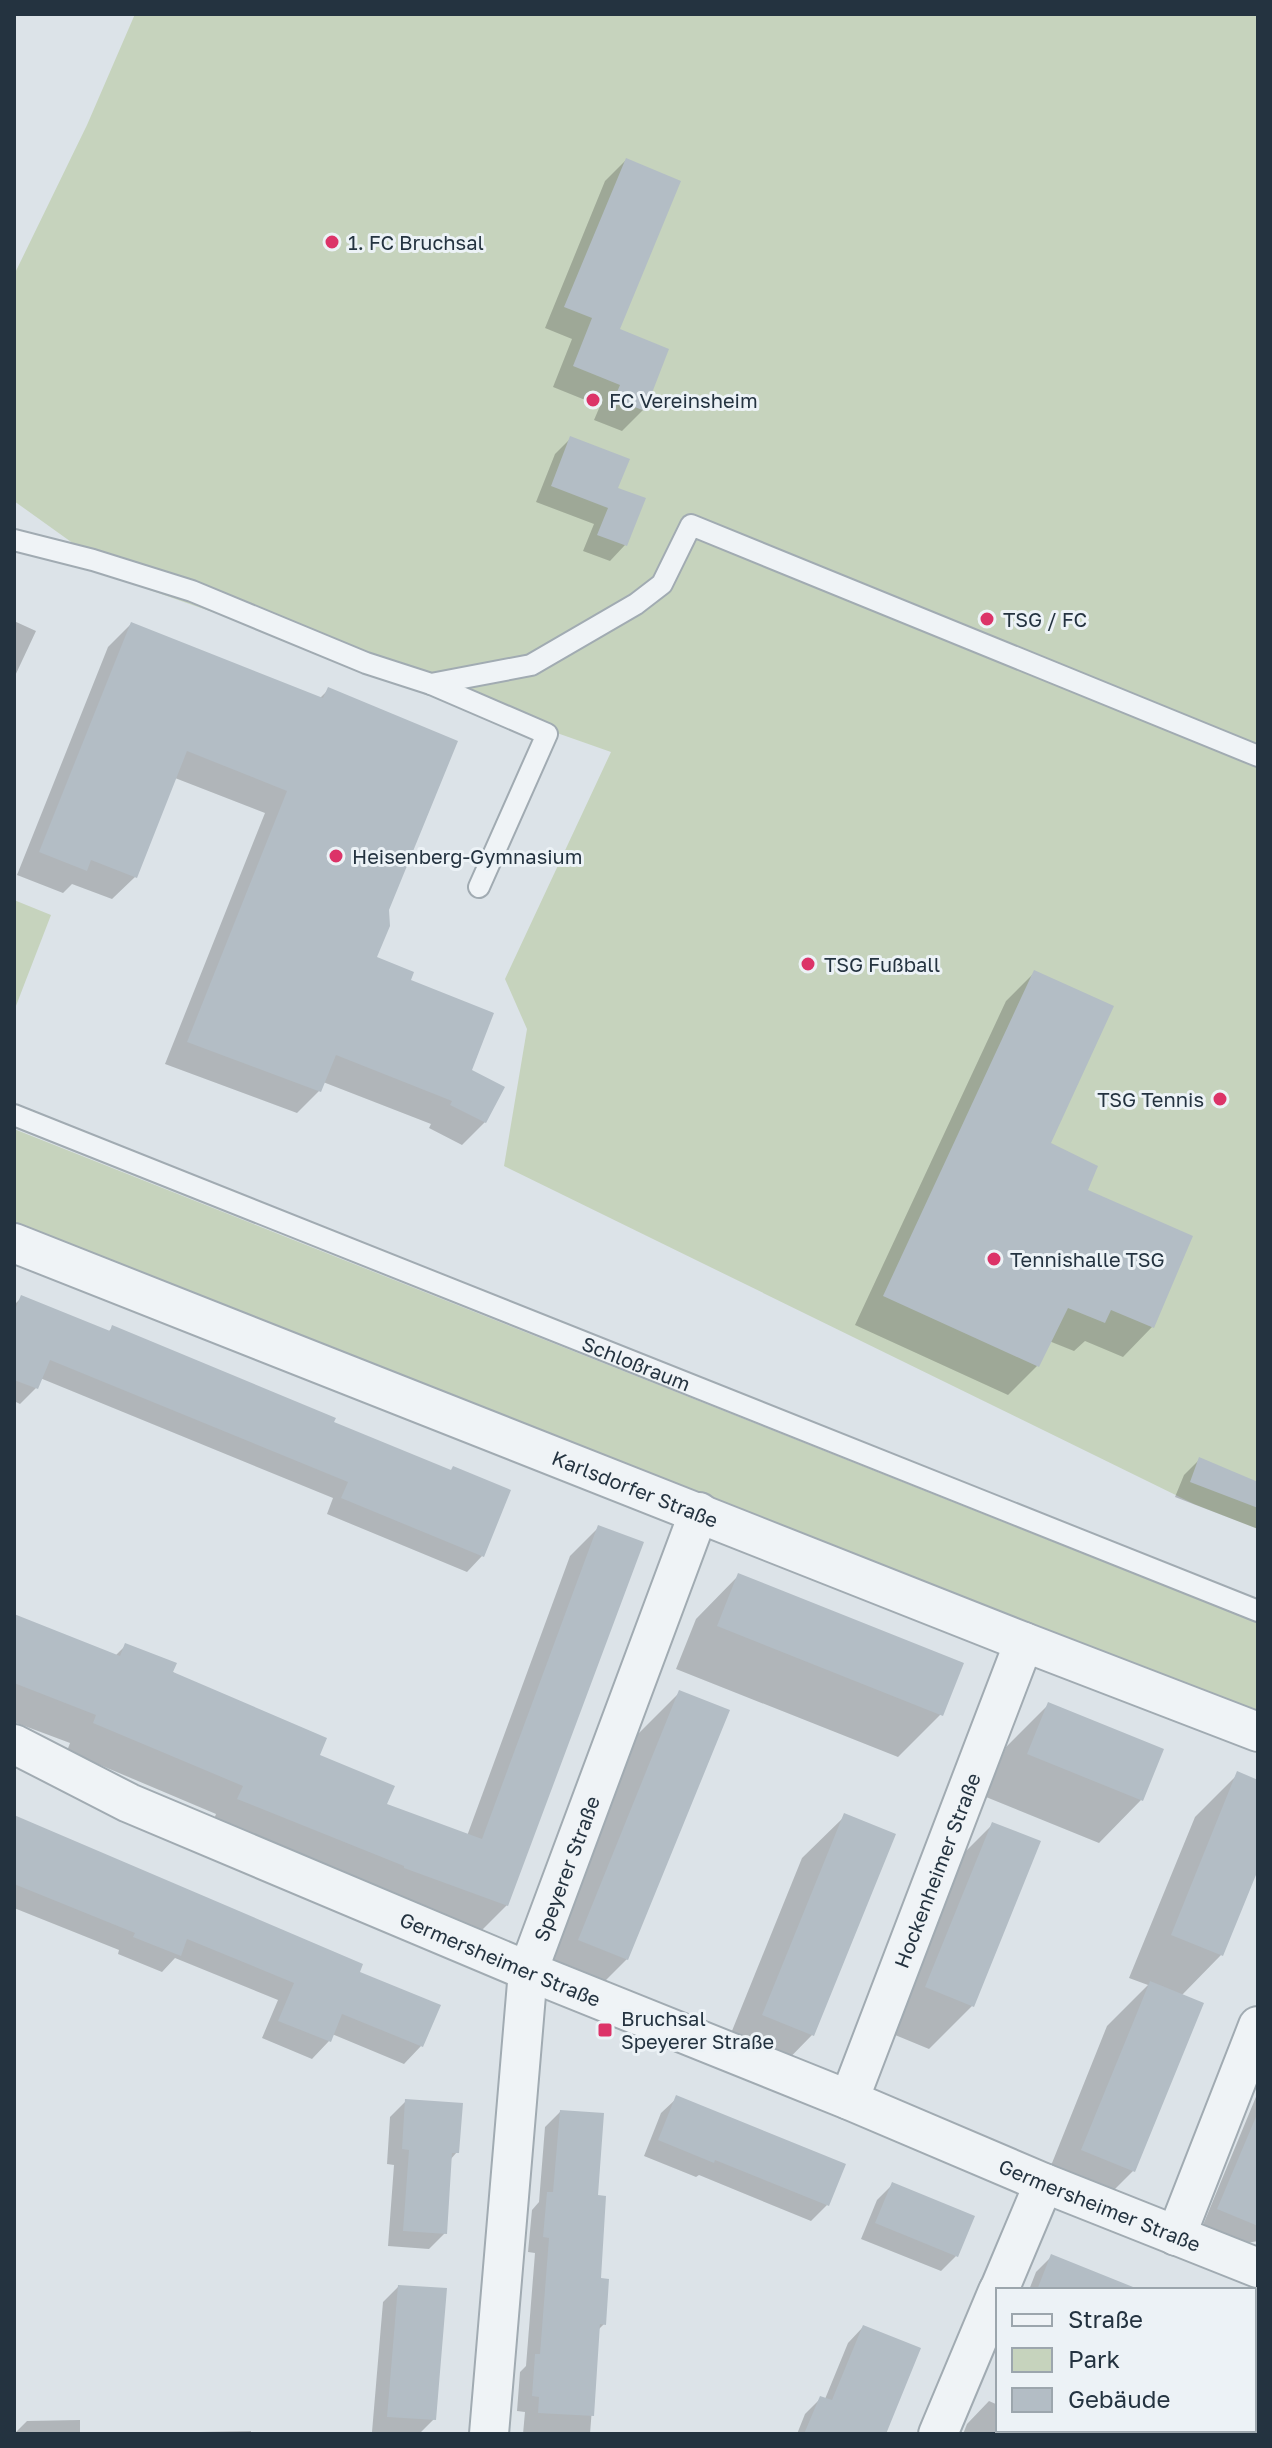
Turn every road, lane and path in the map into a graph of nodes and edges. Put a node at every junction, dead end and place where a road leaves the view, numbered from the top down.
1 (14, 540) edge
2 (431, 684) junction
3 (1258, 756) edge
4 (479, 887) dead end
5 (14, 1115) edge
6 (14, 1243) edge
7 (699, 1512) junction
8 (1258, 1611) edge
9 (1024, 1642) junction
10 (1258, 1732) edge
11 (14, 1744) edge
12 (528, 1971) junction
13 (1258, 2026) edge
14 (849, 2100) junction
15 (1044, 2183) junction
16 (1176, 2236) junction
17 (1258, 2268) edge
18 (999, 2288) edge
19 (996, 2296) edge
20 (489, 2434) edge
21 (938, 2434) edge

1 - 2 lane
2 - 3 lane
2 - 4 lane
5 - 8 lane, Schloßraum
6 - 7 street, Karlsdorfer Straße
7 - 9 street, Karlsdorfer Straße
7 - 12 street, Speyerer Straße
9 - 10 street, Karlsdorfer Straße
9 - 14 street, Hockenheimer Straße
11 - 12 street, Germersheimer Straße
12 - 14 street, Germersheimer Straße
12 - 20 street, Speyerer Straße
13 - 16 street
14 - 15 street, Germersheimer Straße
15 - 16 street, Germersheimer Straße
15 - 18 street
16 - 17 street, Germersheimer Straße
19 - 21 street

